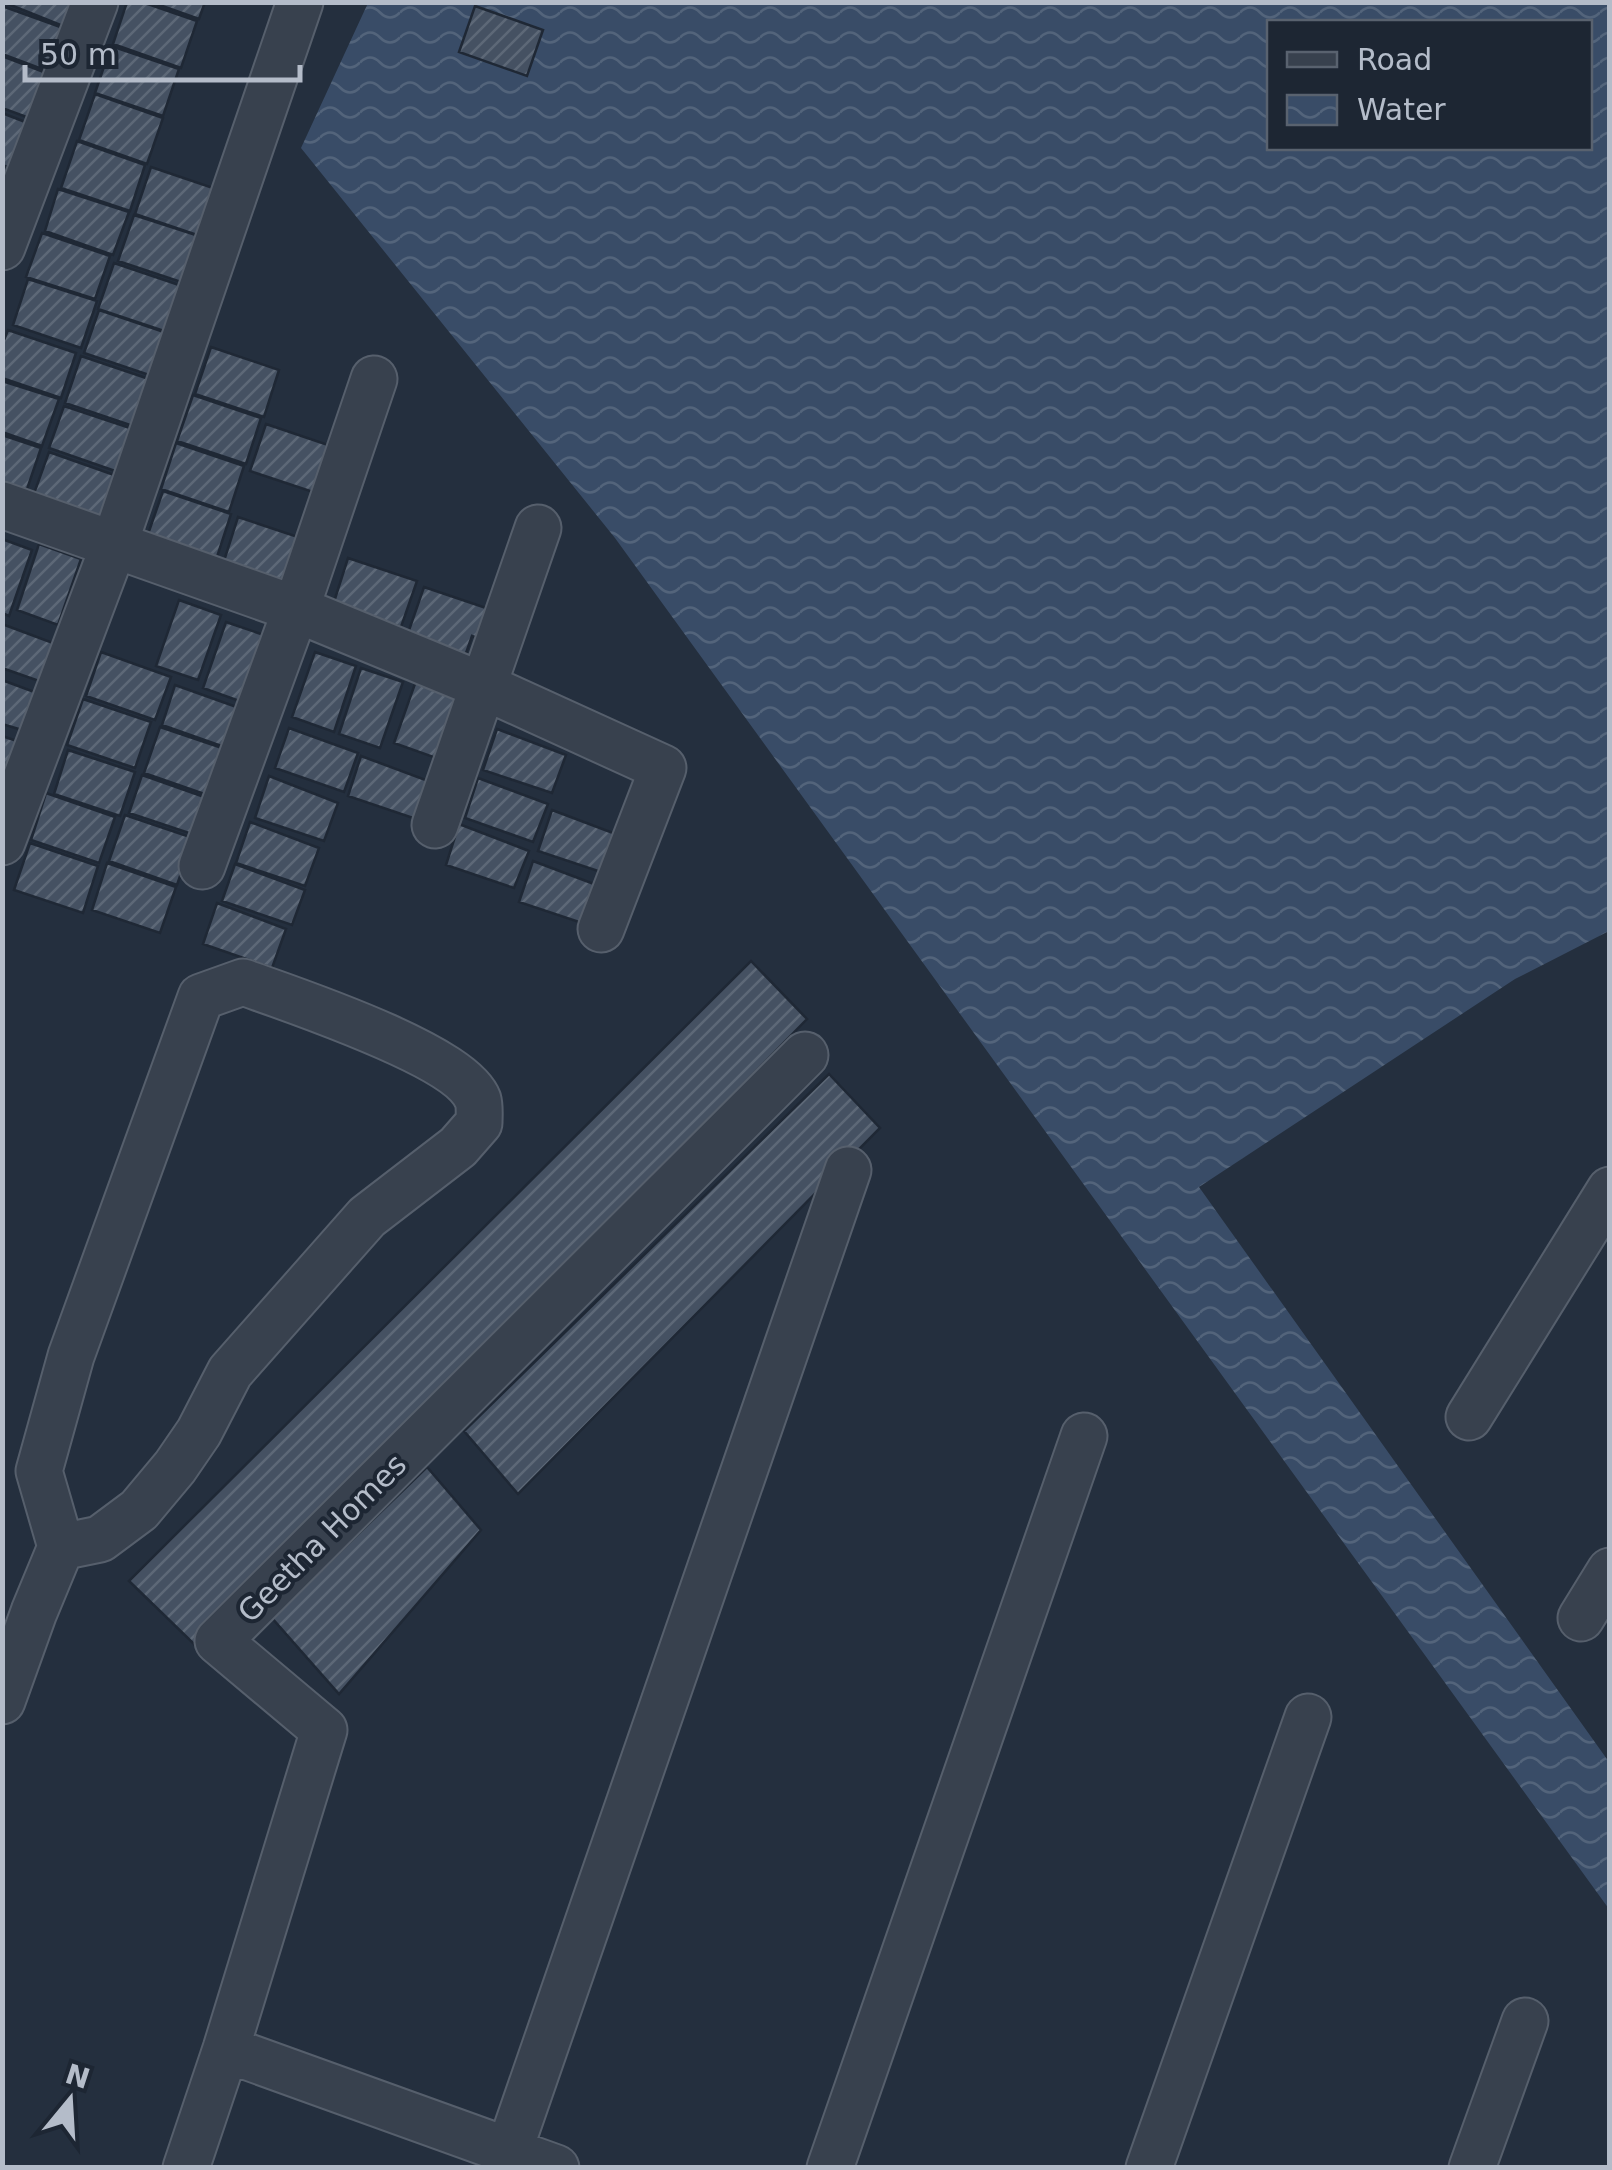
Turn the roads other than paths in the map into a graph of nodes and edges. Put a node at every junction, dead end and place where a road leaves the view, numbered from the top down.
1 (96, 2) edge
2 (300, 2) edge
3 (2, 247) edge
4 (374, 379) dead end
5 (2, 505) edge
6 (538, 528) dead end
7 (114, 545) junction
8 (296, 609) junction
9 (483, 686) junction
10 (435, 825) dead end
11 (2, 842) edge
12 (202, 866) dead end
13 (600, 928) dead end
14 (805, 1055) dead end
15 (848, 1170) dead end
16 (1603, 1214) edge
17 (1469, 1417) dead end
18 (1084, 1436) dead end
19 (61, 1547) junction
20 (1610, 1571) edge
21 (1581, 1618) dead end
22 (2, 1701) edge
23 (1308, 1718) dead end
24 (1525, 2020) dead end
25 (226, 2049) junction
26 (509, 2151) junction
27 (186, 2168) edge
28 (556, 2168) edge
29 (830, 2168) edge
30 (1149, 2168) edge
31 (1472, 2168) edge

1 - 3 street
2 - 7 street
4 - 8 street
5 - 7 street
6 - 9 street
7 - 8 street
7 - 11 street
8 - 9 street
8 - 12 street
9 - 10 street
9 - 13 street
14 - 25 street, Geetha Homes
15 - 26 street
16 - 17 street
18 - 29 street
19 - 19 street
19 - 22 street
20 - 21 street
23 - 30 street
24 - 31 street
25 - 26 street
25 - 27 street, Geetha Homes
26 - 28 street

